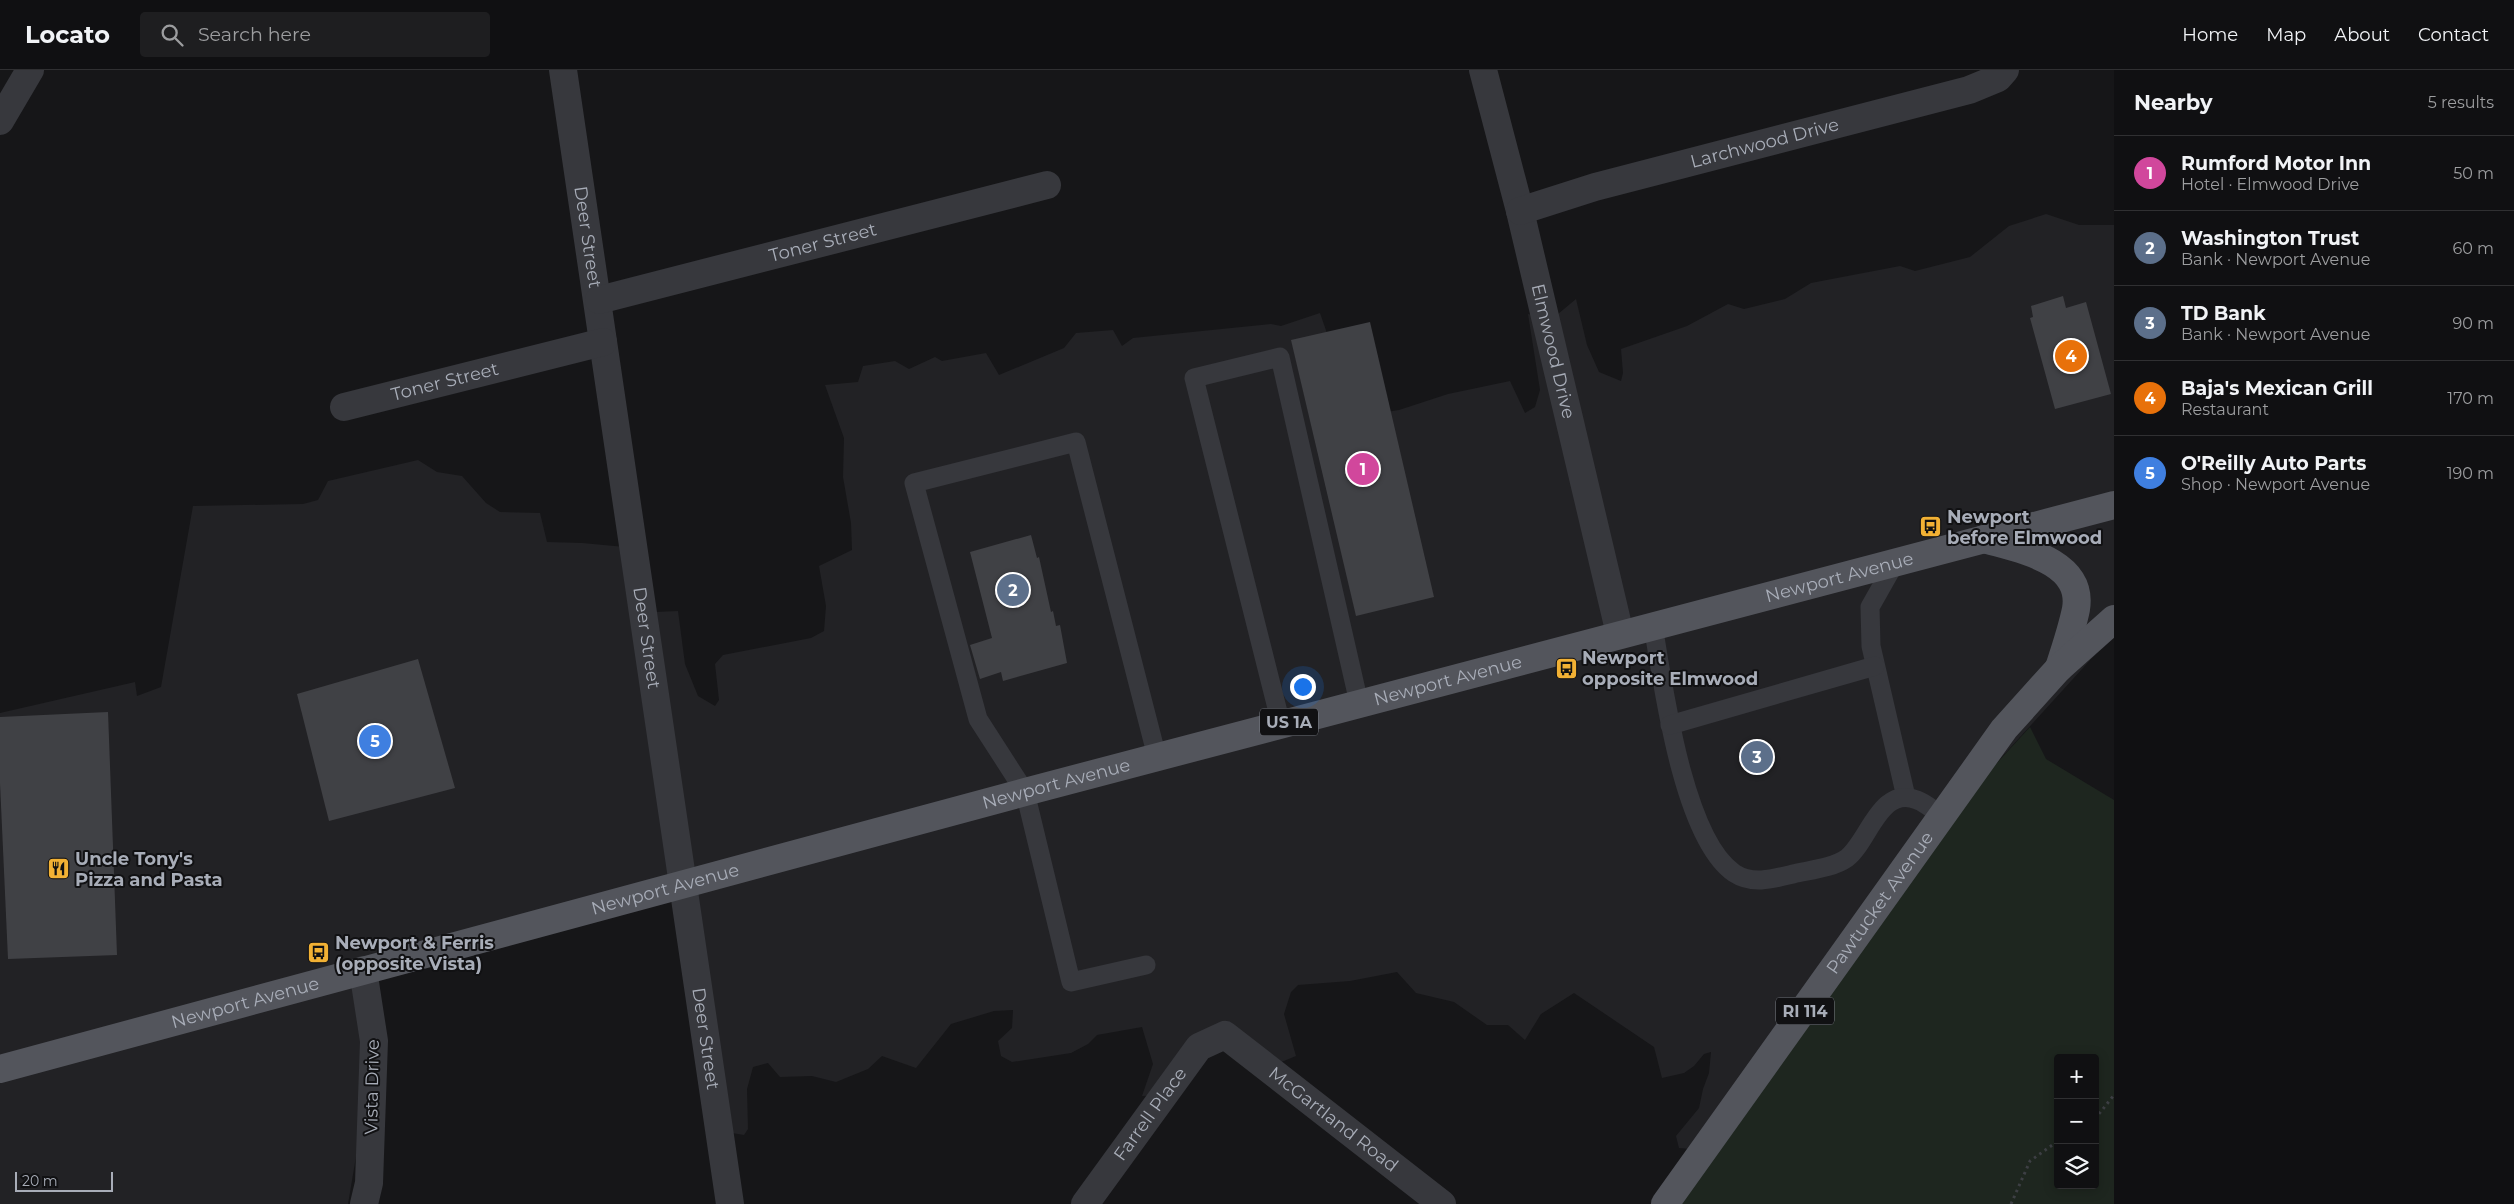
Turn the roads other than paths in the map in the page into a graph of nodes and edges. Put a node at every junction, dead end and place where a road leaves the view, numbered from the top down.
1 (30, 70) edge
2 (563, 70) edge
3 (1483, 70) edge
4 (2005, 70) edge
5 (0, 121) edge
6 (1047, 185) dead end
7 (1520, 211) junction
8 (599, 300) junction
9 (603, 342) junction
10 (344, 407) dead end
11 (2114, 505) edge
12 (1983, 538) junction
13 (1896, 561) junction
14 (2114, 619) edge
15 (1653, 625) junction
16 (1620, 634) junction
17 (1875, 666) junction
18 (2059, 668) junction
19 (1359, 703) junction
20 (1281, 724) junction
21 (1670, 724) junction
22 (1157, 757) junction
23 (1025, 792) junction
24 (1906, 798) junction
25 (1942, 816) junction
26 (682, 884) junction
27 (1146, 965) dead end
28 (363, 970) junction
29 (1225, 1035) joint
30 (0, 1070) edge
31 (364, 1204) edge
32 (730, 1204) edge
33 (1085, 1204) edge
34 (1442, 1204) edge
35 (1665, 1204) edge

1 - 5 street
2 - 8 street, Deer Street
3 - 7 street, Elmwood Drive
4 - 7 street, Larchwood Drive
6 - 8 street, Toner Street
7 - 16 street, Elmwood Drive
8 - 9 street, Deer Street
9 - 10 street, Toner Street
9 - 26 street, Deer Street
11 - 12 main road, Newport Avenue / US 1A
12 - 13 main road, Newport Avenue / US 1A
12 - 18 main road
13 - 15 main road, Newport Avenue / US 1A
13 - 17 lane
14 - 18 main road, Pawtucket Avenue / RI 114
15 - 16 main road, Newport Avenue / US 1A
15 - 21 lane
16 - 19 main road, Newport Avenue / US 1A
17 - 21 lane
17 - 24 lane
18 - 25 main road, Pawtucket Avenue / RI 114
19 - 20 main road, Newport Avenue / US 1A
19 - 20 lane
20 - 22 main road, Newport Avenue / US 1A
21 - 24 lane
22 - 23 main road, Newport Avenue / US 1A
22 - 23 lane
23 - 26 main road, Newport Avenue / US 1A
23 - 27 lane
24 - 25 lane
25 - 35 main road, Pawtucket Avenue / RI 114
26 - 28 main road, Newport Avenue / US 1A
26 - 32 street, Deer Street
28 - 30 main road, Newport Avenue / US 1A
28 - 31 street, Vista Drive
29 - 33 street, Farrell Place
29 - 34 street, McGartland Road

